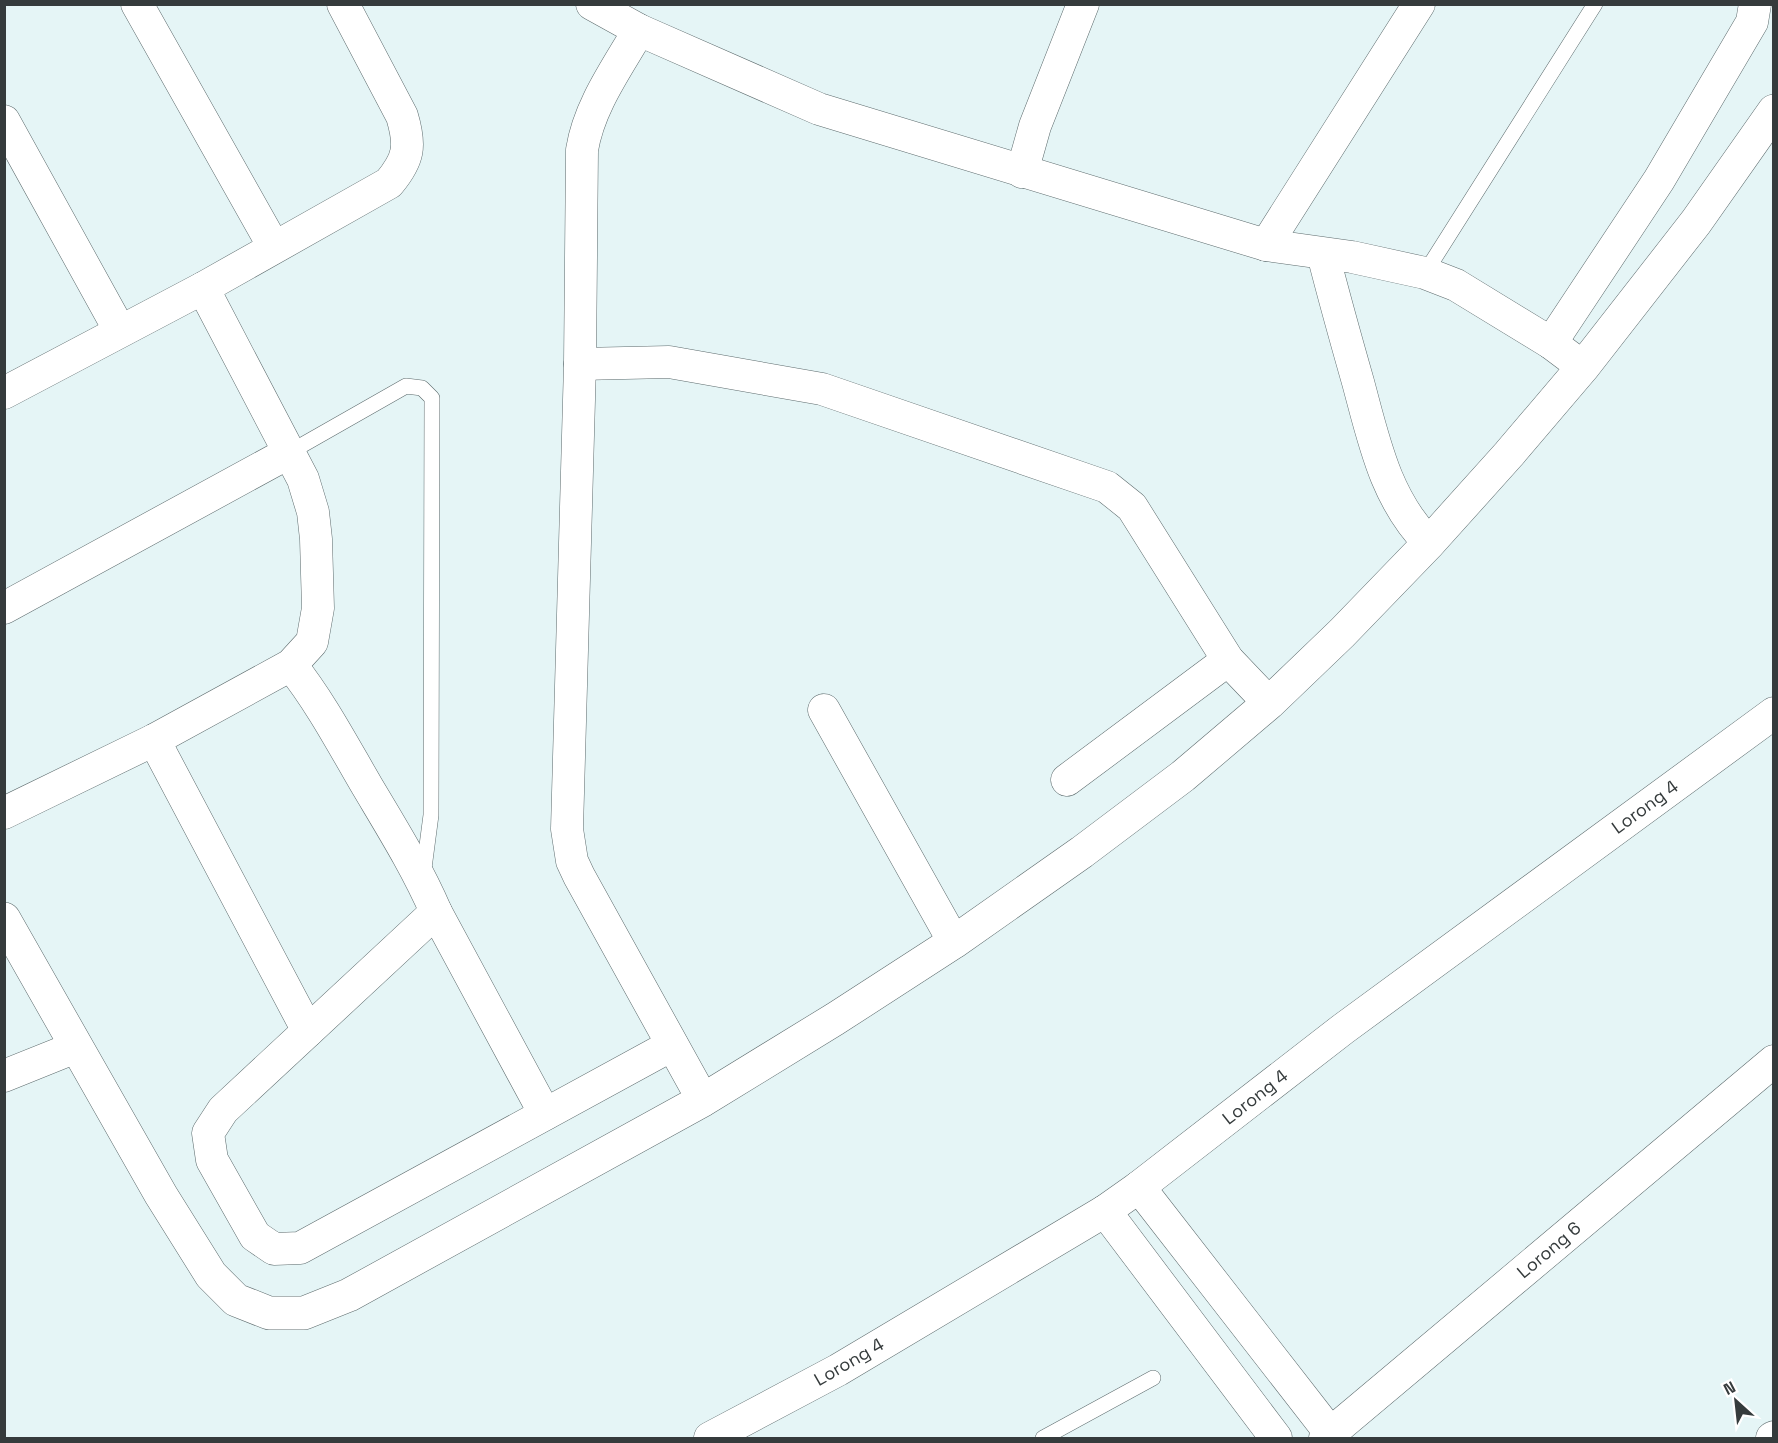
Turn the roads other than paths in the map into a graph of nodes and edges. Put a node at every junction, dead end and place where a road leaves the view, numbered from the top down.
1 (137, 4) edge
2 (343, 4) edge
3 (592, 4) edge
4 (1083, 4) edge
5 (1419, 4) edge
6 (1595, 4) edge
7 (1755, 4) edge
8 (639, 30) junction
9 (1773, 111) edge
10 (4, 122) edge
11 (1022, 172) junction
12 (1266, 245) junction
13 (274, 248) junction
14 (1323, 254) junction
15 (1425, 273) junction
16 (203, 288) junction
17 (120, 331) junction
18 (1551, 343) junction
19 (580, 364) junction
20 (1583, 367) junction
21 (4, 393) edge
22 (290, 452) junction
23 (1429, 543) junction
24 (4, 608) edge
25 (1228, 660) junction
26 (291, 665) junction
27 (1269, 703) junction
28 (824, 710) dead end
29 (1772, 716) edge
30 (154, 740) junction
31 (1067, 780) dead end
32 (4, 813) edge
33 (422, 880) junction
34 (436, 912) junction
35 (4, 919) edge
36 (954, 942) junction
37 (308, 1031) junction
38 (672, 1045) junction
39 (76, 1047) junction
40 (1771, 1067) edge
41 (4, 1076) edge
42 (703, 1100) junction
43 (545, 1114) junction
44 (1139, 1187) junction
45 (1104, 1211) junction
46 (1153, 1378) dead end
47 (1328, 1436) edge
48 (710, 1438) edge
49 (1043, 1438) edge
50 (1276, 1438) edge

1 - 13 street
2 - 13 street
3 - 8 street
4 - 11 street
5 - 12 street
6 - 15 lane
7 - 18 street
8 - 11 street
8 - 19 street
9 - 20 street
10 - 17 street
11 - 12 street
12 - 14 street
13 - 16 street
14 - 15 street
14 - 23 street
15 - 18 street
16 - 17 street
16 - 22 street
17 - 21 street
18 - 20 street
19 - 25 street
19 - 38 street
20 - 23 street
22 - 24 street
22 - 26 street
22 - 33 lane
23 - 27 street
25 - 27 street
25 - 31 street
26 - 30 street
26 - 33 street
27 - 36 street
28 - 36 street
29 - 44 street, Lorong 4
30 - 32 street
30 - 37 street
33 - 34 street
34 - 37 street
34 - 43 street
35 - 39 street
36 - 42 street
37 - 43 street
38 - 42 street
38 - 43 street
39 - 41 street
39 - 42 street
40 - 47 street, Lorong 6
44 - 45 street, Lorong 4
44 - 47 street
45 - 48 street, Lorong 4
45 - 50 street
46 - 49 lane

